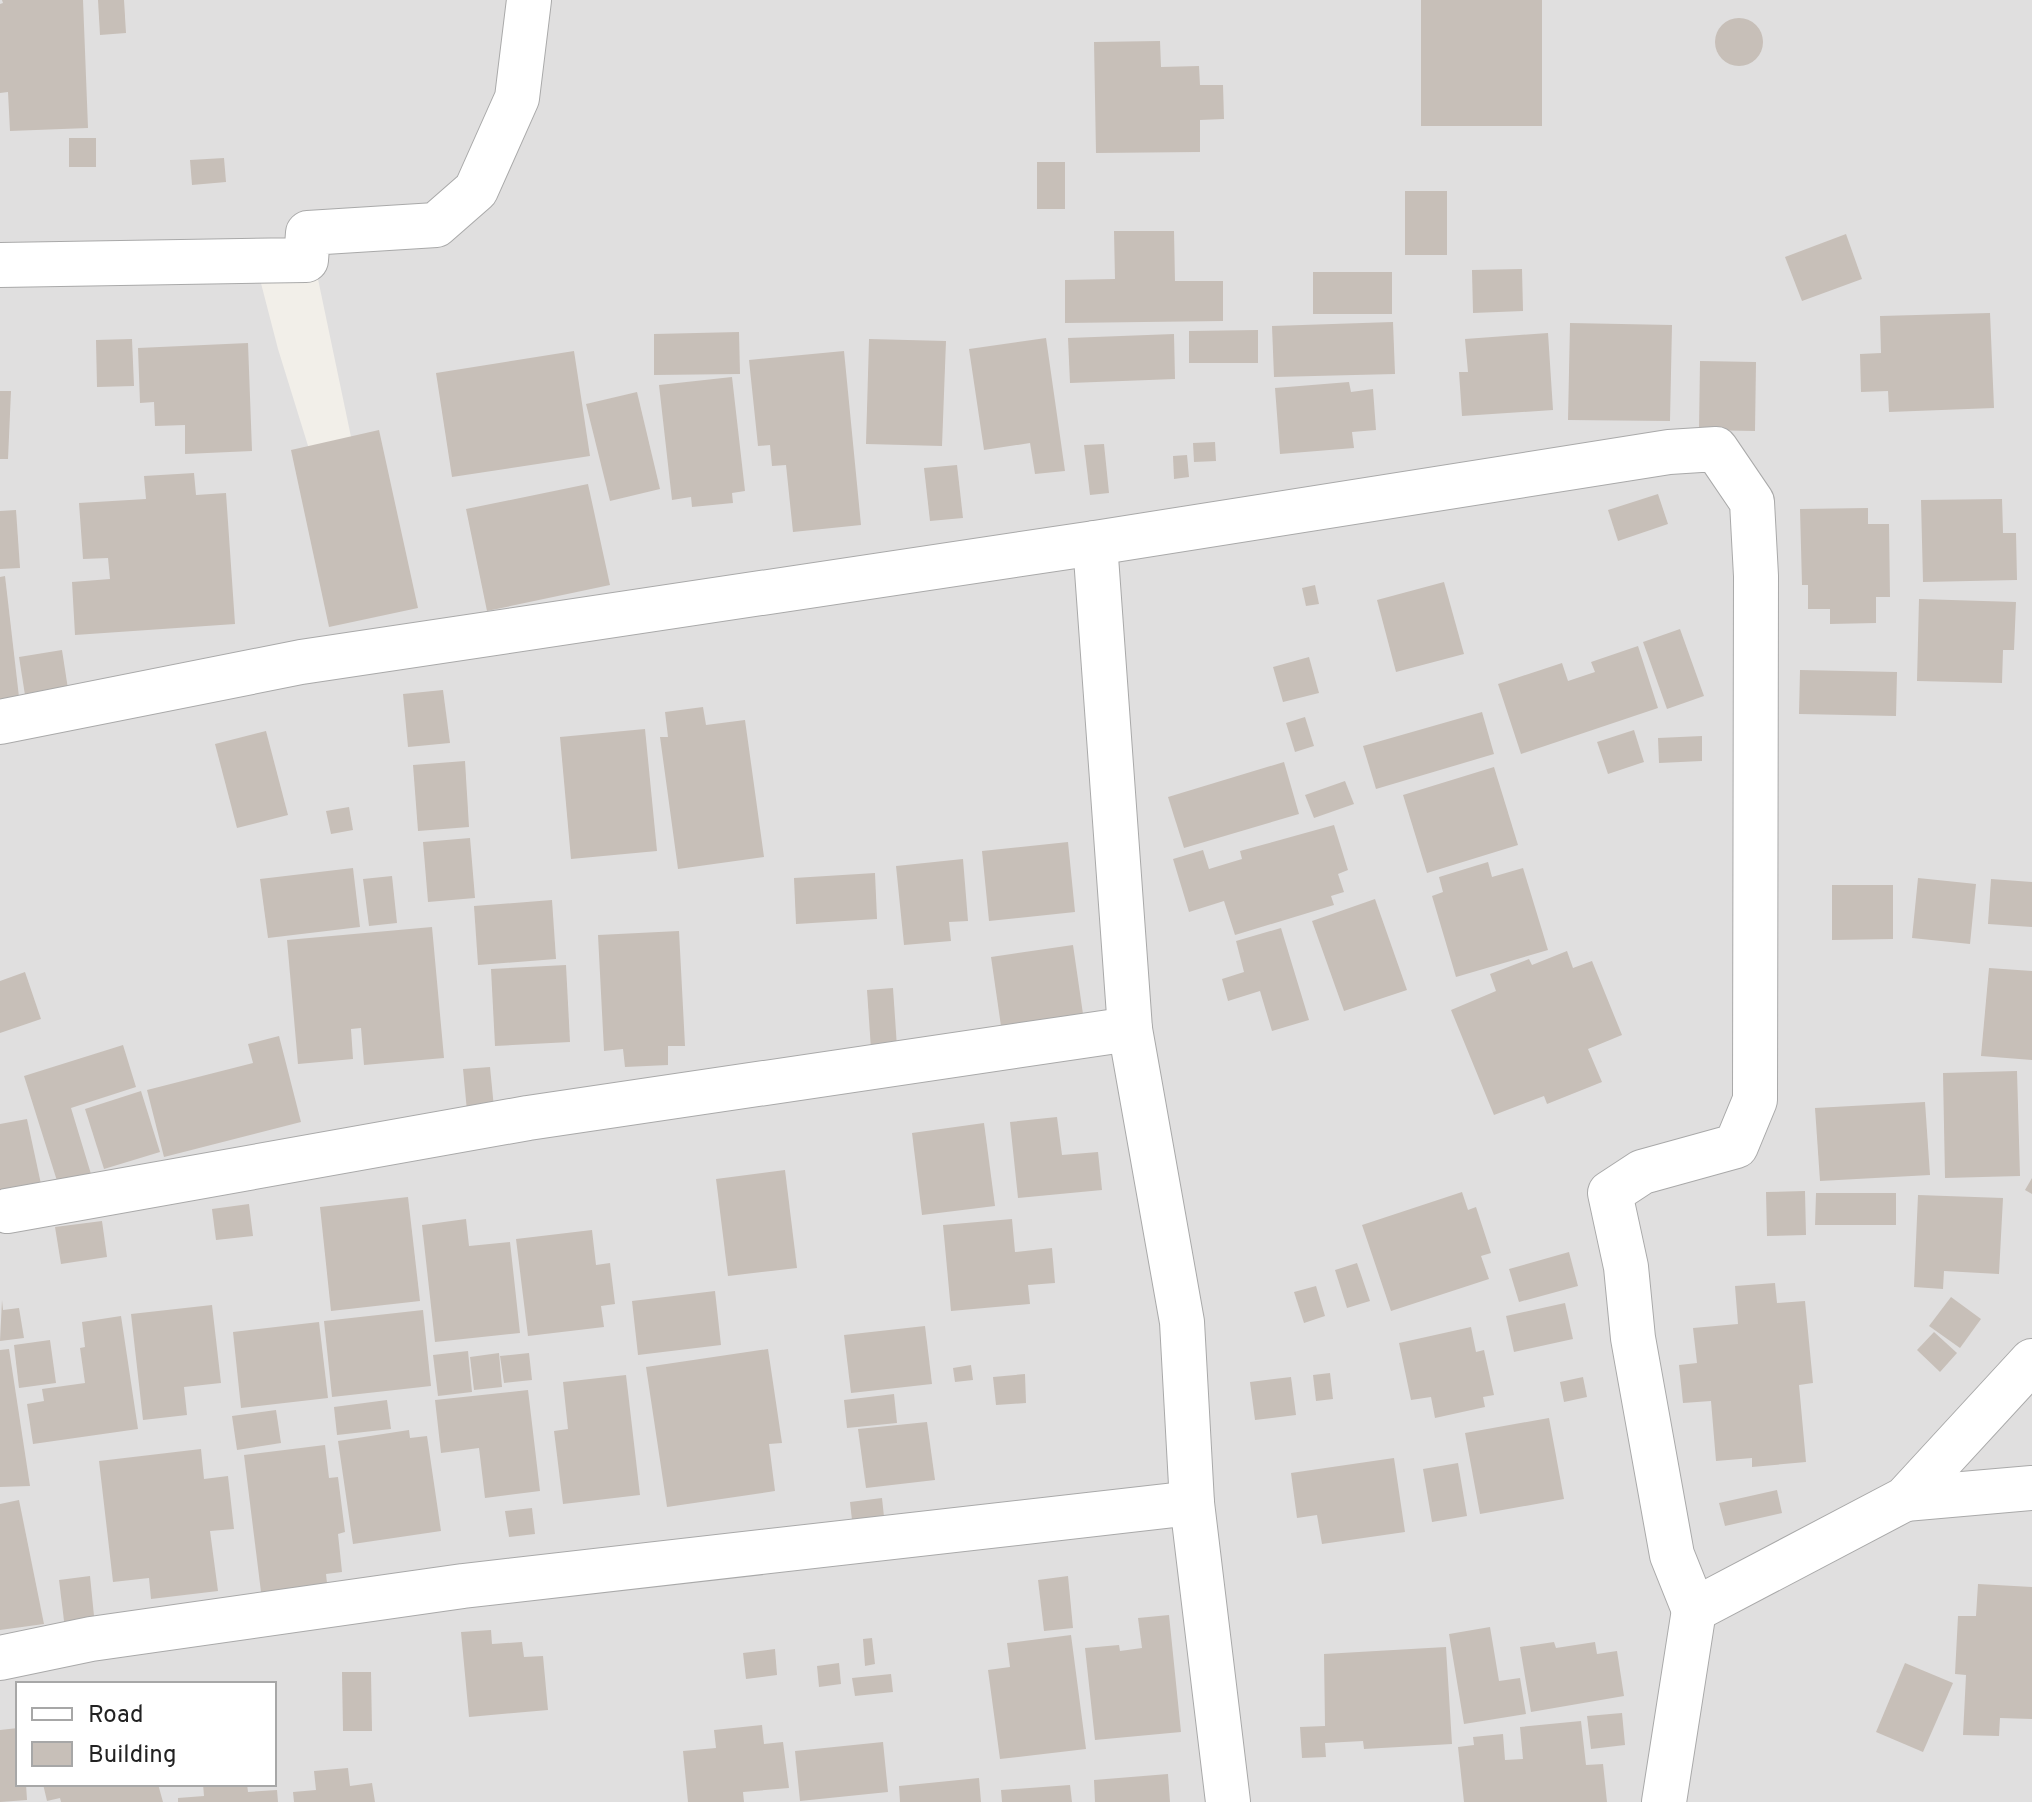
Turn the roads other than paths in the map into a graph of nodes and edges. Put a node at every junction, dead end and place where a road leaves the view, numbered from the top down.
1 (529, 0) edge
2 (0, 265) edge
3 (1095, 543) junction
4 (0, 722) edge
5 (1130, 1029) junction
6 (7, 1211) dead end
7 (2032, 1361) edge
8 (2032, 1488) edge
9 (1905, 1499) junction
10 (1192, 1503) junction
11 (1694, 1610) junction
12 (0, 1658) edge
13 (1228, 1802) edge
14 (1664, 1802) edge

1 - 2 street
3 - 4 street
3 - 5 street
3 - 11 street
5 - 6 street
5 - 10 street
7 - 9 street
8 - 9 street
9 - 11 street
10 - 12 street
10 - 13 street
11 - 14 street

